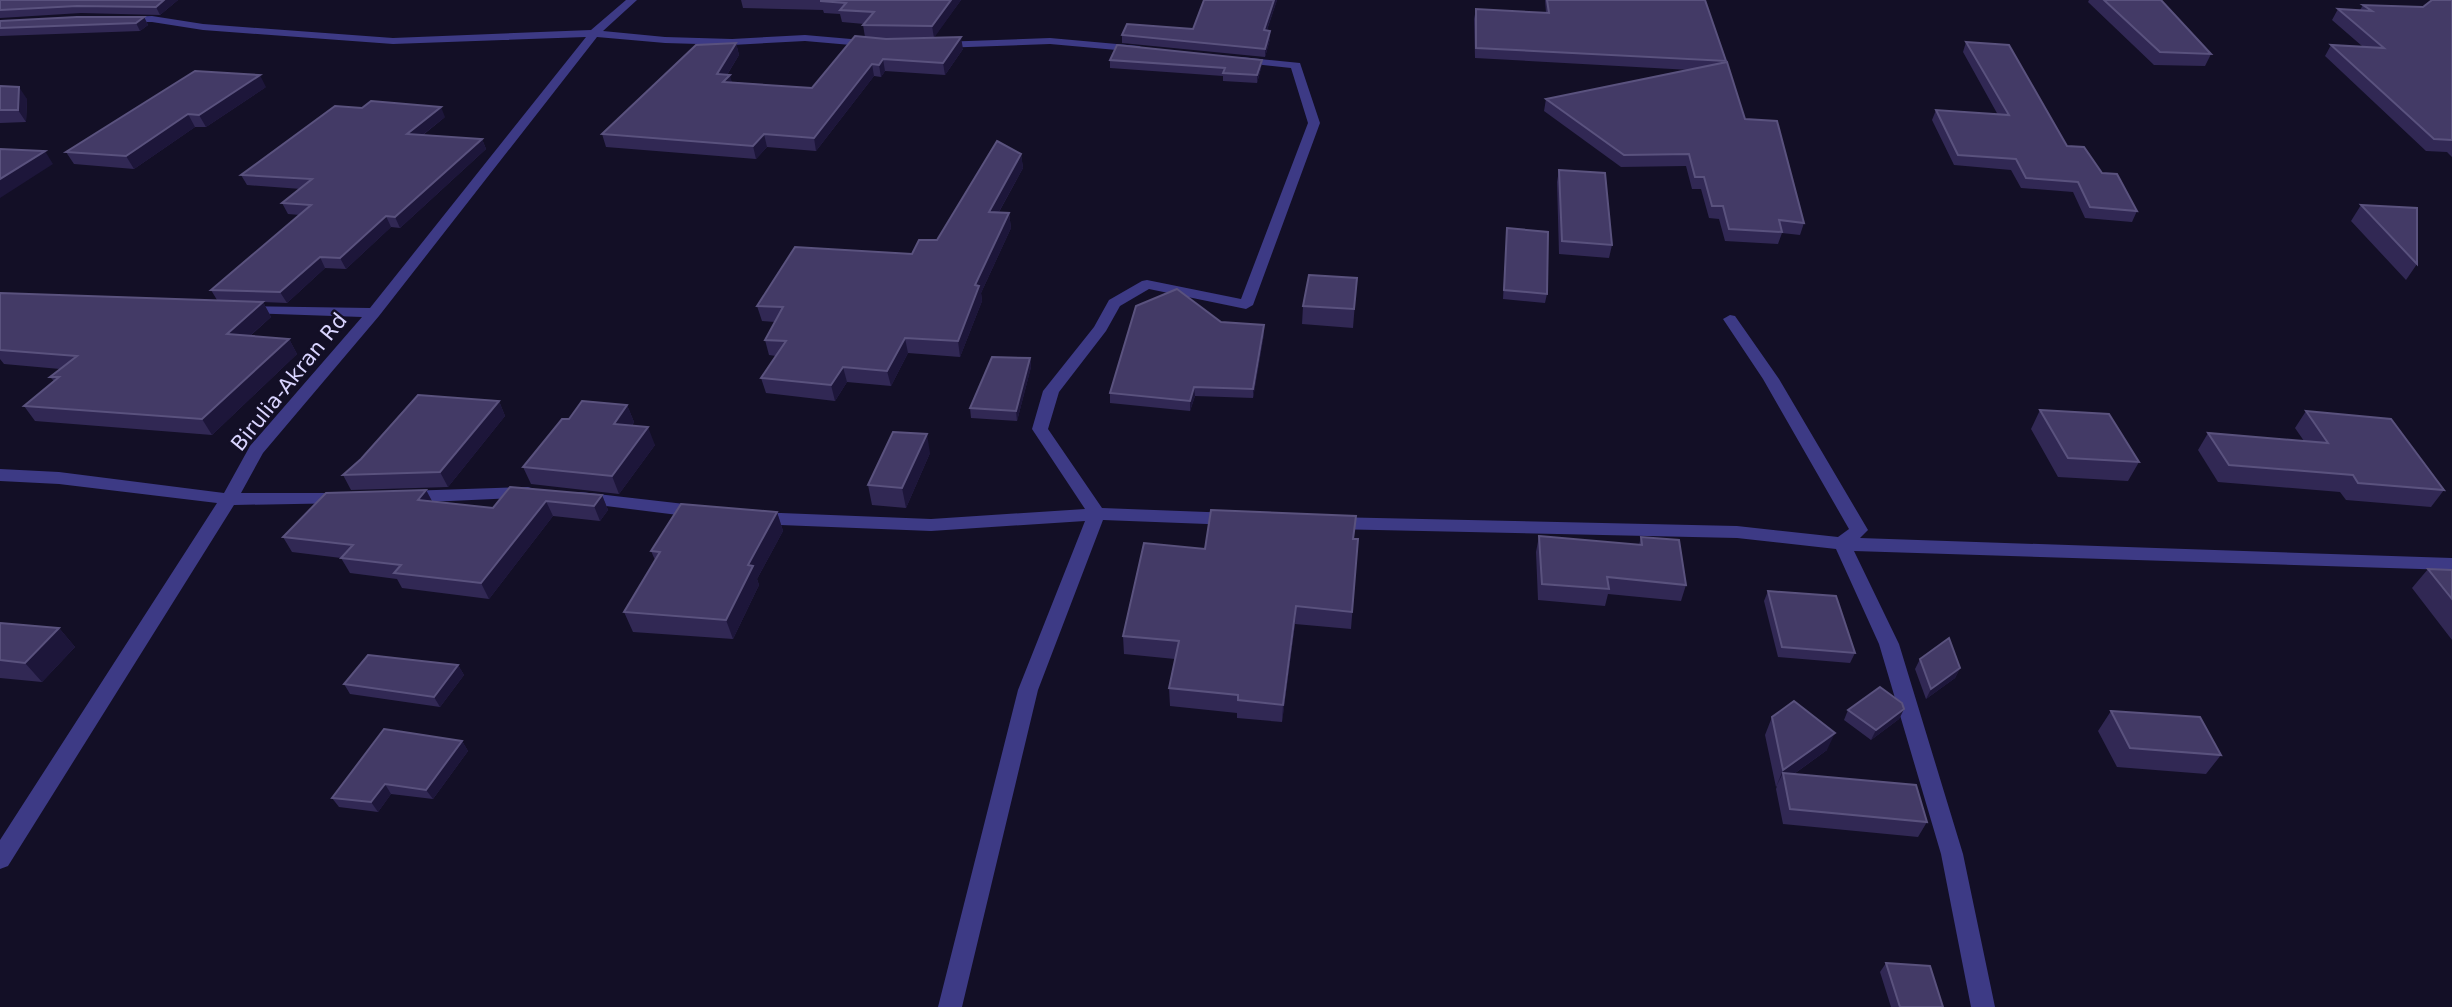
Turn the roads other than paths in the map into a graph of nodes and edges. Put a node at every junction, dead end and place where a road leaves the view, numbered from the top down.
1 (632, 0) edge
2 (105, 19) edge
3 (594, 33) junction
4 (888, 45) edge
5 (931, 46) edge
6 (1158, 51) edge
7 (1227, 58) edge
8 (236, 308) edge
9 (374, 313) junction
10 (1730, 319) dead end
11 (0, 475) edge
12 (391, 498) edge
13 (229, 499) junction
14 (365, 499) edge
15 (714, 513) edge
16 (1097, 514) junction
17 (741, 516) edge
18 (1249, 520) edge
19 (1318, 523) edge
20 (1842, 544) junction
21 (2452, 564) edge
22 (0, 859) edge
23 (950, 1007) edge
24 (1983, 1007) edge

1 - 3 street, Birulia-Akran Rd
2 - 3 street
3 - 4 street
3 - 9 street, Birulia-Akran Rd
5 - 6 street
7 - 16 street
8 - 9 street
9 - 13 street, Birulia-Akran Rd
10 - 20 street
11 - 13 street
12 - 15 street
13 - 14 street
13 - 22 street, Birulia-Akran Rd
16 - 17 street
16 - 18 street
16 - 23 street
19 - 20 street
20 - 21 street
20 - 24 street

